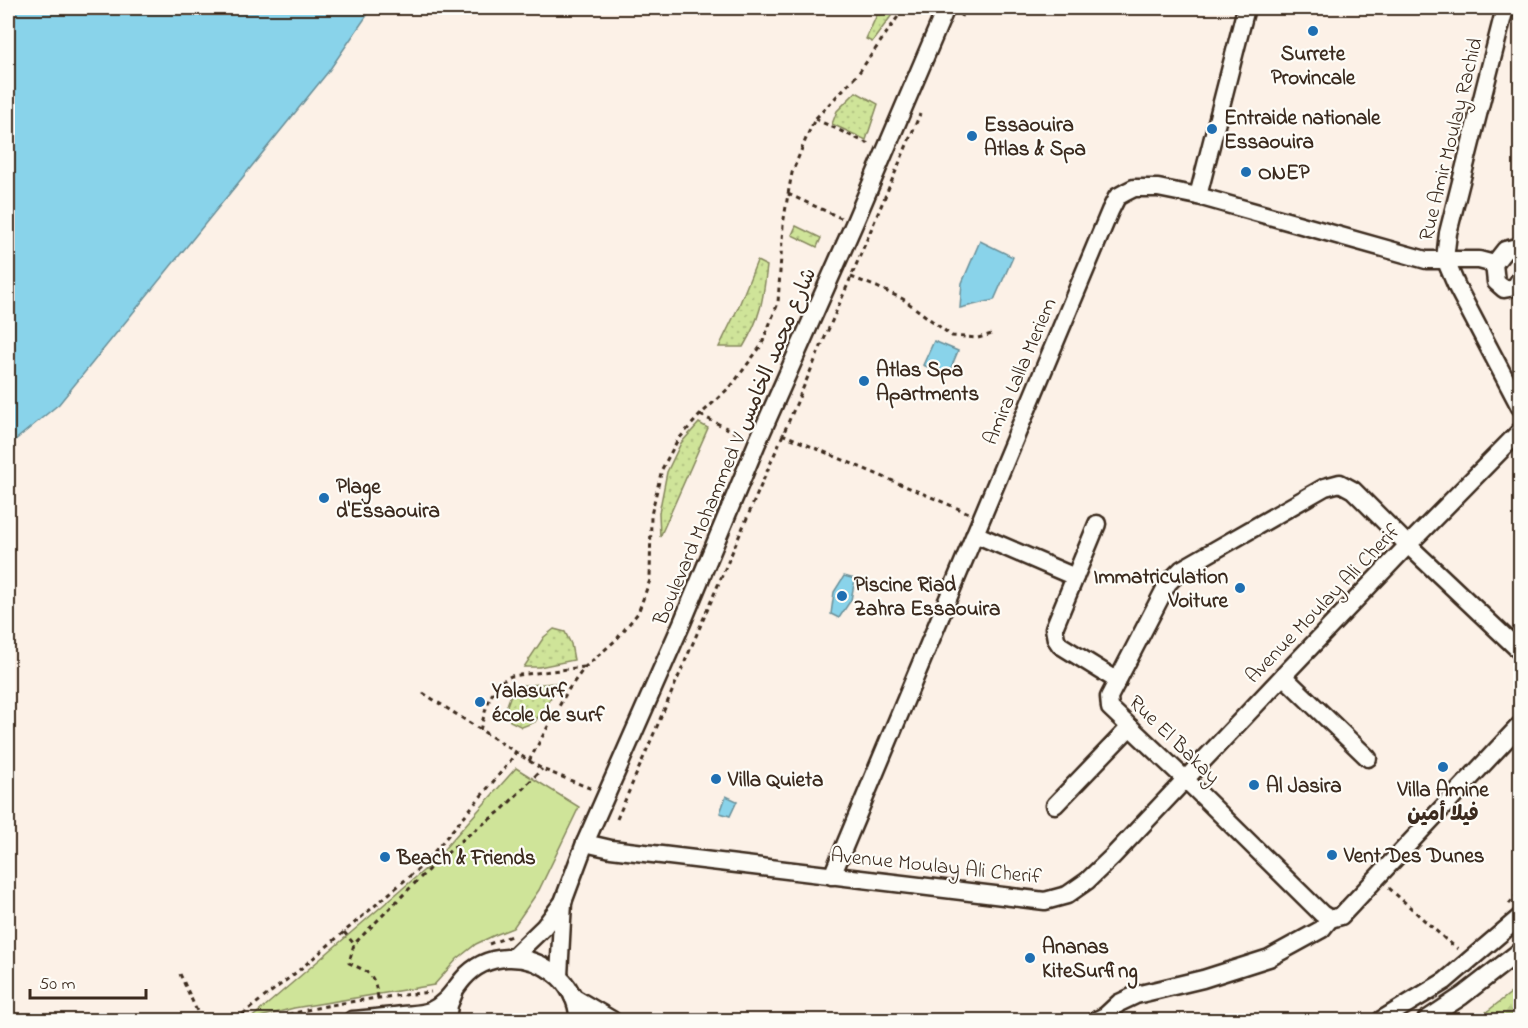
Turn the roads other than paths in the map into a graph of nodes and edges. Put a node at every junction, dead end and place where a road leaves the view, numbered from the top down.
1 (946, 8) edge
2 (1246, 8) edge
3 (1505, 8) edge
4 (1198, 196) junction
5 (1521, 251) edge
6 (1445, 259) junction
7 (1494, 264) junction
8 (1521, 279) edge
9 (1521, 407) edge
10 (1521, 431) edge
11 (1097, 524) dead end
12 (979, 526) junction
13 (1408, 545) junction
14 (1075, 577) junction
15 (1521, 651) edge
16 (1283, 676) junction
17 (1118, 681) junction
18 (1521, 725) edge
19 (1130, 727) junction
20 (1368, 758) dead end
21 (1185, 780) junction
22 (1055, 806) dead end
23 (585, 843) junction
24 (832, 876) junction
25 (563, 902) junction
26 (1521, 917) edge
27 (1330, 919) junction
28 (1521, 951) edge
29 (513, 957) junction
30 (559, 976) junction
31 (456, 990) junction
32 (573, 997) junction
33 (352, 1020) edge
34 (447, 1020) edge
35 (578, 1020) edge
36 (612, 1020) edge
37 (1097, 1020) edge
38 (1381, 1020) edge
39 (1426, 1020) edge

1 - 23 street, Boulevard Mohammed V شارع محمد الخامس
2 - 4 street
3 - 6 street, Rue Amir Moulay Rachid
4 - 6 street, Amira Lalla Meriem
4 - 12 street, Amira Lalla Meriem
5 - 7 street
6 - 7 street, Amira Lalla Meriem
6 - 9 street, Rue Amir Moulay Rachid
7 - 8 street
10 - 13 street, Avenue Moulay Ali Cherif
11 - 14 street
12 - 14 street
12 - 24 street, Amira Lalla Meriem
13 - 15 street, Rue El Bakay
13 - 16 street, Avenue Moulay Ali Cherif
13 - 17 street, Rue El Bakay
14 - 17 street
16 - 20 street
16 - 21 street, Avenue Moulay Ali Cherif
17 - 19 street, Rue El Bakay
18 - 27 street
19 - 21 street, Rue El Bakay
19 - 22 street
21 - 24 street, Avenue Moulay Ali Cherif
21 - 27 street, Rue El Bakay
23 - 24 street, Avenue Moulay Ali Cherif
23 - 25 street, Boulevard Mohammed V شارع محمد الخامس
25 - 29 street
25 - 30 street
26 - 38 street
27 - 37 street
28 - 39 street
29 - 30 street
29 - 31 street
30 - 32 street
31 - 33 street
31 - 34 street
32 - 35 street
32 - 36 street

